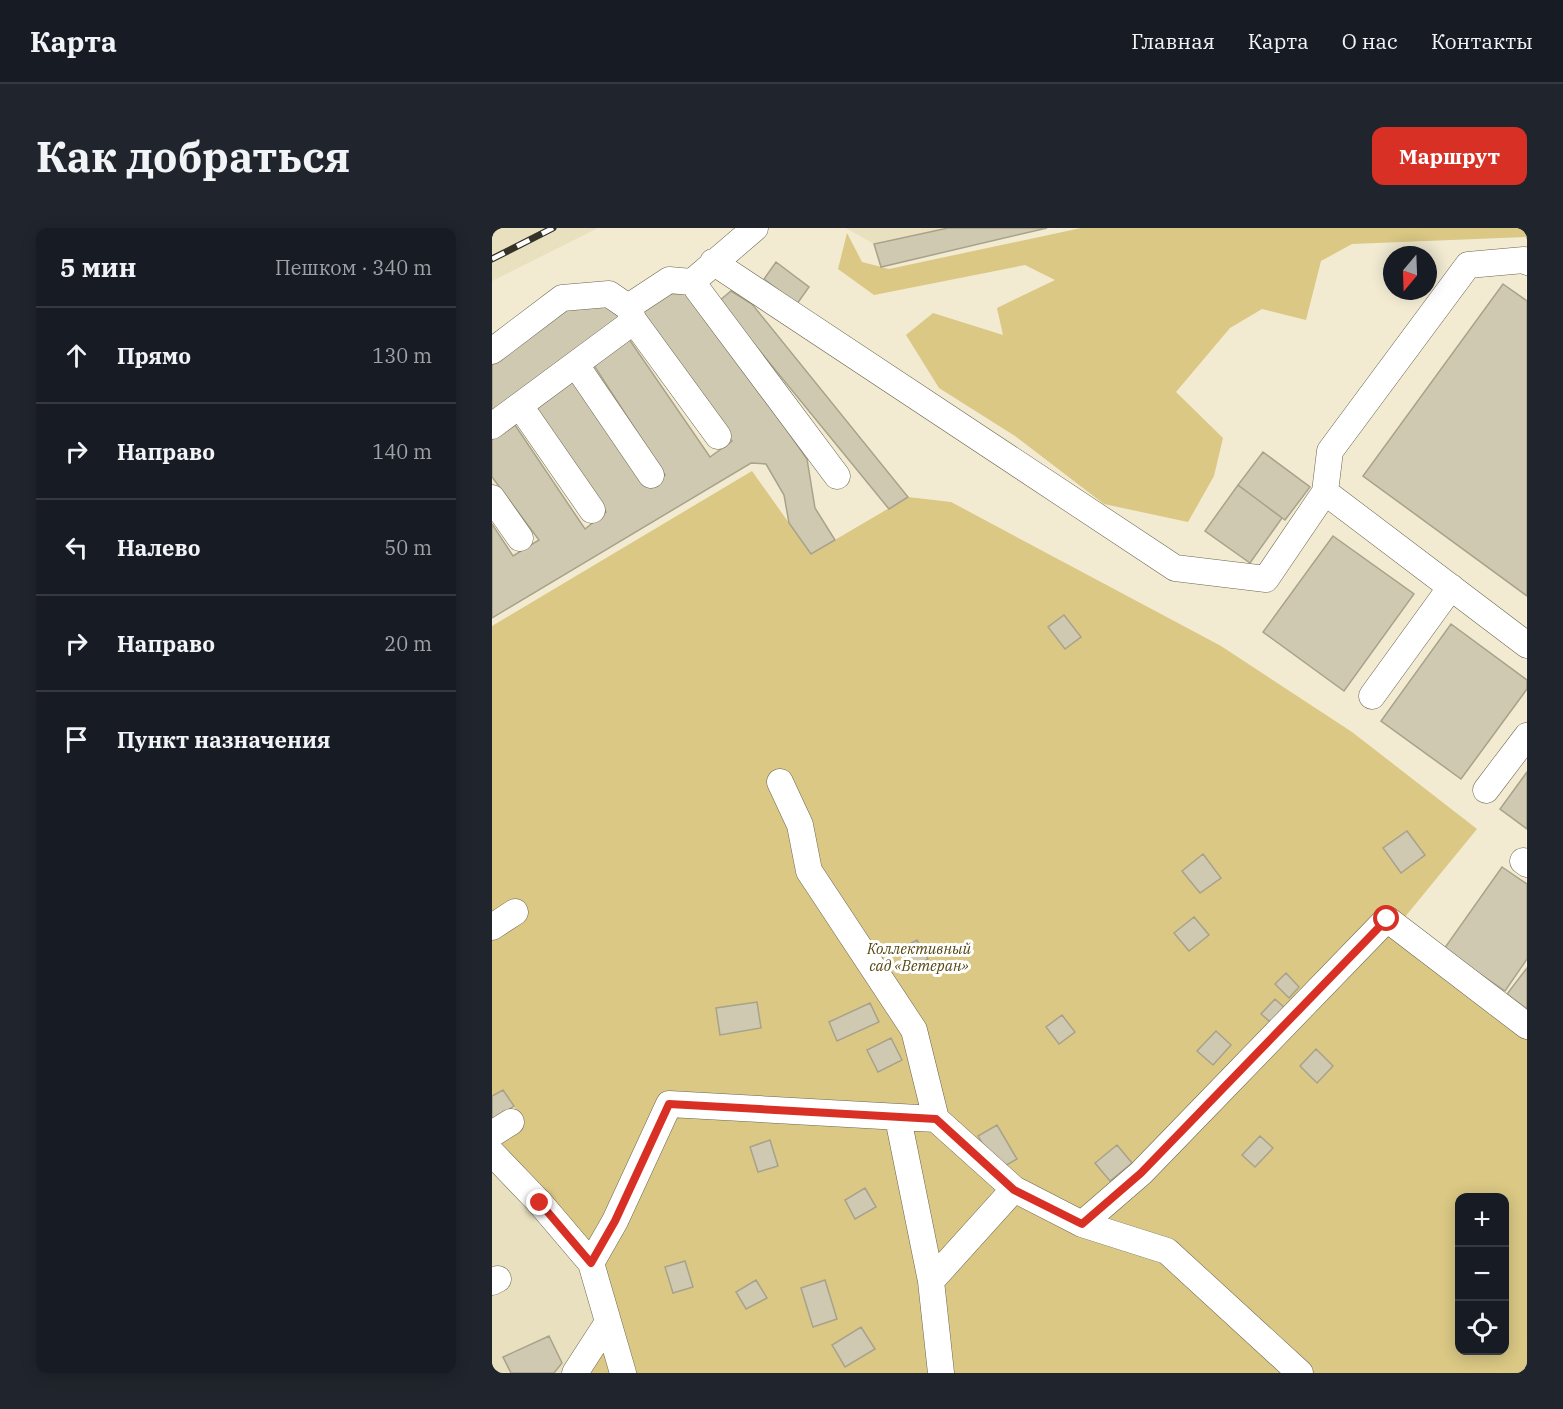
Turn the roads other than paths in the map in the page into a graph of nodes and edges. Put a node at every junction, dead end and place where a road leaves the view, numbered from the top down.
1 (755, 228) edge
2 (713, 262) junction
3 (1527, 262) edge
4 (692, 282) junction
5 (631, 314) junction
6 (492, 351) edge
7 (576, 365) junction
8 (520, 406) junction
9 (492, 426) edge
10 (718, 436) dead end
11 (651, 475) dead end
12 (837, 476) dead end
13 (1325, 492) junction
14 (492, 498) edge
15 (592, 510) dead end
16 (520, 538) dead end
17 (1451, 587) junction
18 (1527, 645) edge
19 (1372, 696) dead end
20 (1527, 736) edge
21 (780, 782) dead end
22 (1486, 790) dead end
23 (514, 912) dead end
24 (492, 927) edge
25 (1527, 1026) edge
26 (898, 1118) junction
27 (936, 1119) junction
28 (492, 1154) edge
29 (1014, 1190) junction
30 (1082, 1224) junction
31 (591, 1263) junction
32 (931, 1281) junction
33 (608, 1322) junction
34 (575, 1373) edge
35 (622, 1373) edge
36 (941, 1373) edge
37 (1300, 1373) edge

1 - 2 lane
2 - 4 lane
2 - 13 lane
3 - 13 lane
4 - 5 lane
4 - 12 lane
5 - 6 lane
5 - 7 lane
5 - 10 lane
7 - 8 lane
7 - 11 lane
8 - 9 lane
8 - 15 lane
13 - 17 lane
14 - 16 lane
17 - 18 lane
17 - 19 lane
20 - 22 lane
21 - 27 lane
23 - 24 lane
25 - 30 lane
26 - 27 lane
26 - 31 lane
26 - 32 lane
27 - 29 lane
28 - 31 lane
29 - 30 lane
29 - 32 lane
30 - 37 lane
31 - 33 lane
32 - 36 lane
33 - 34 lane
33 - 35 lane

